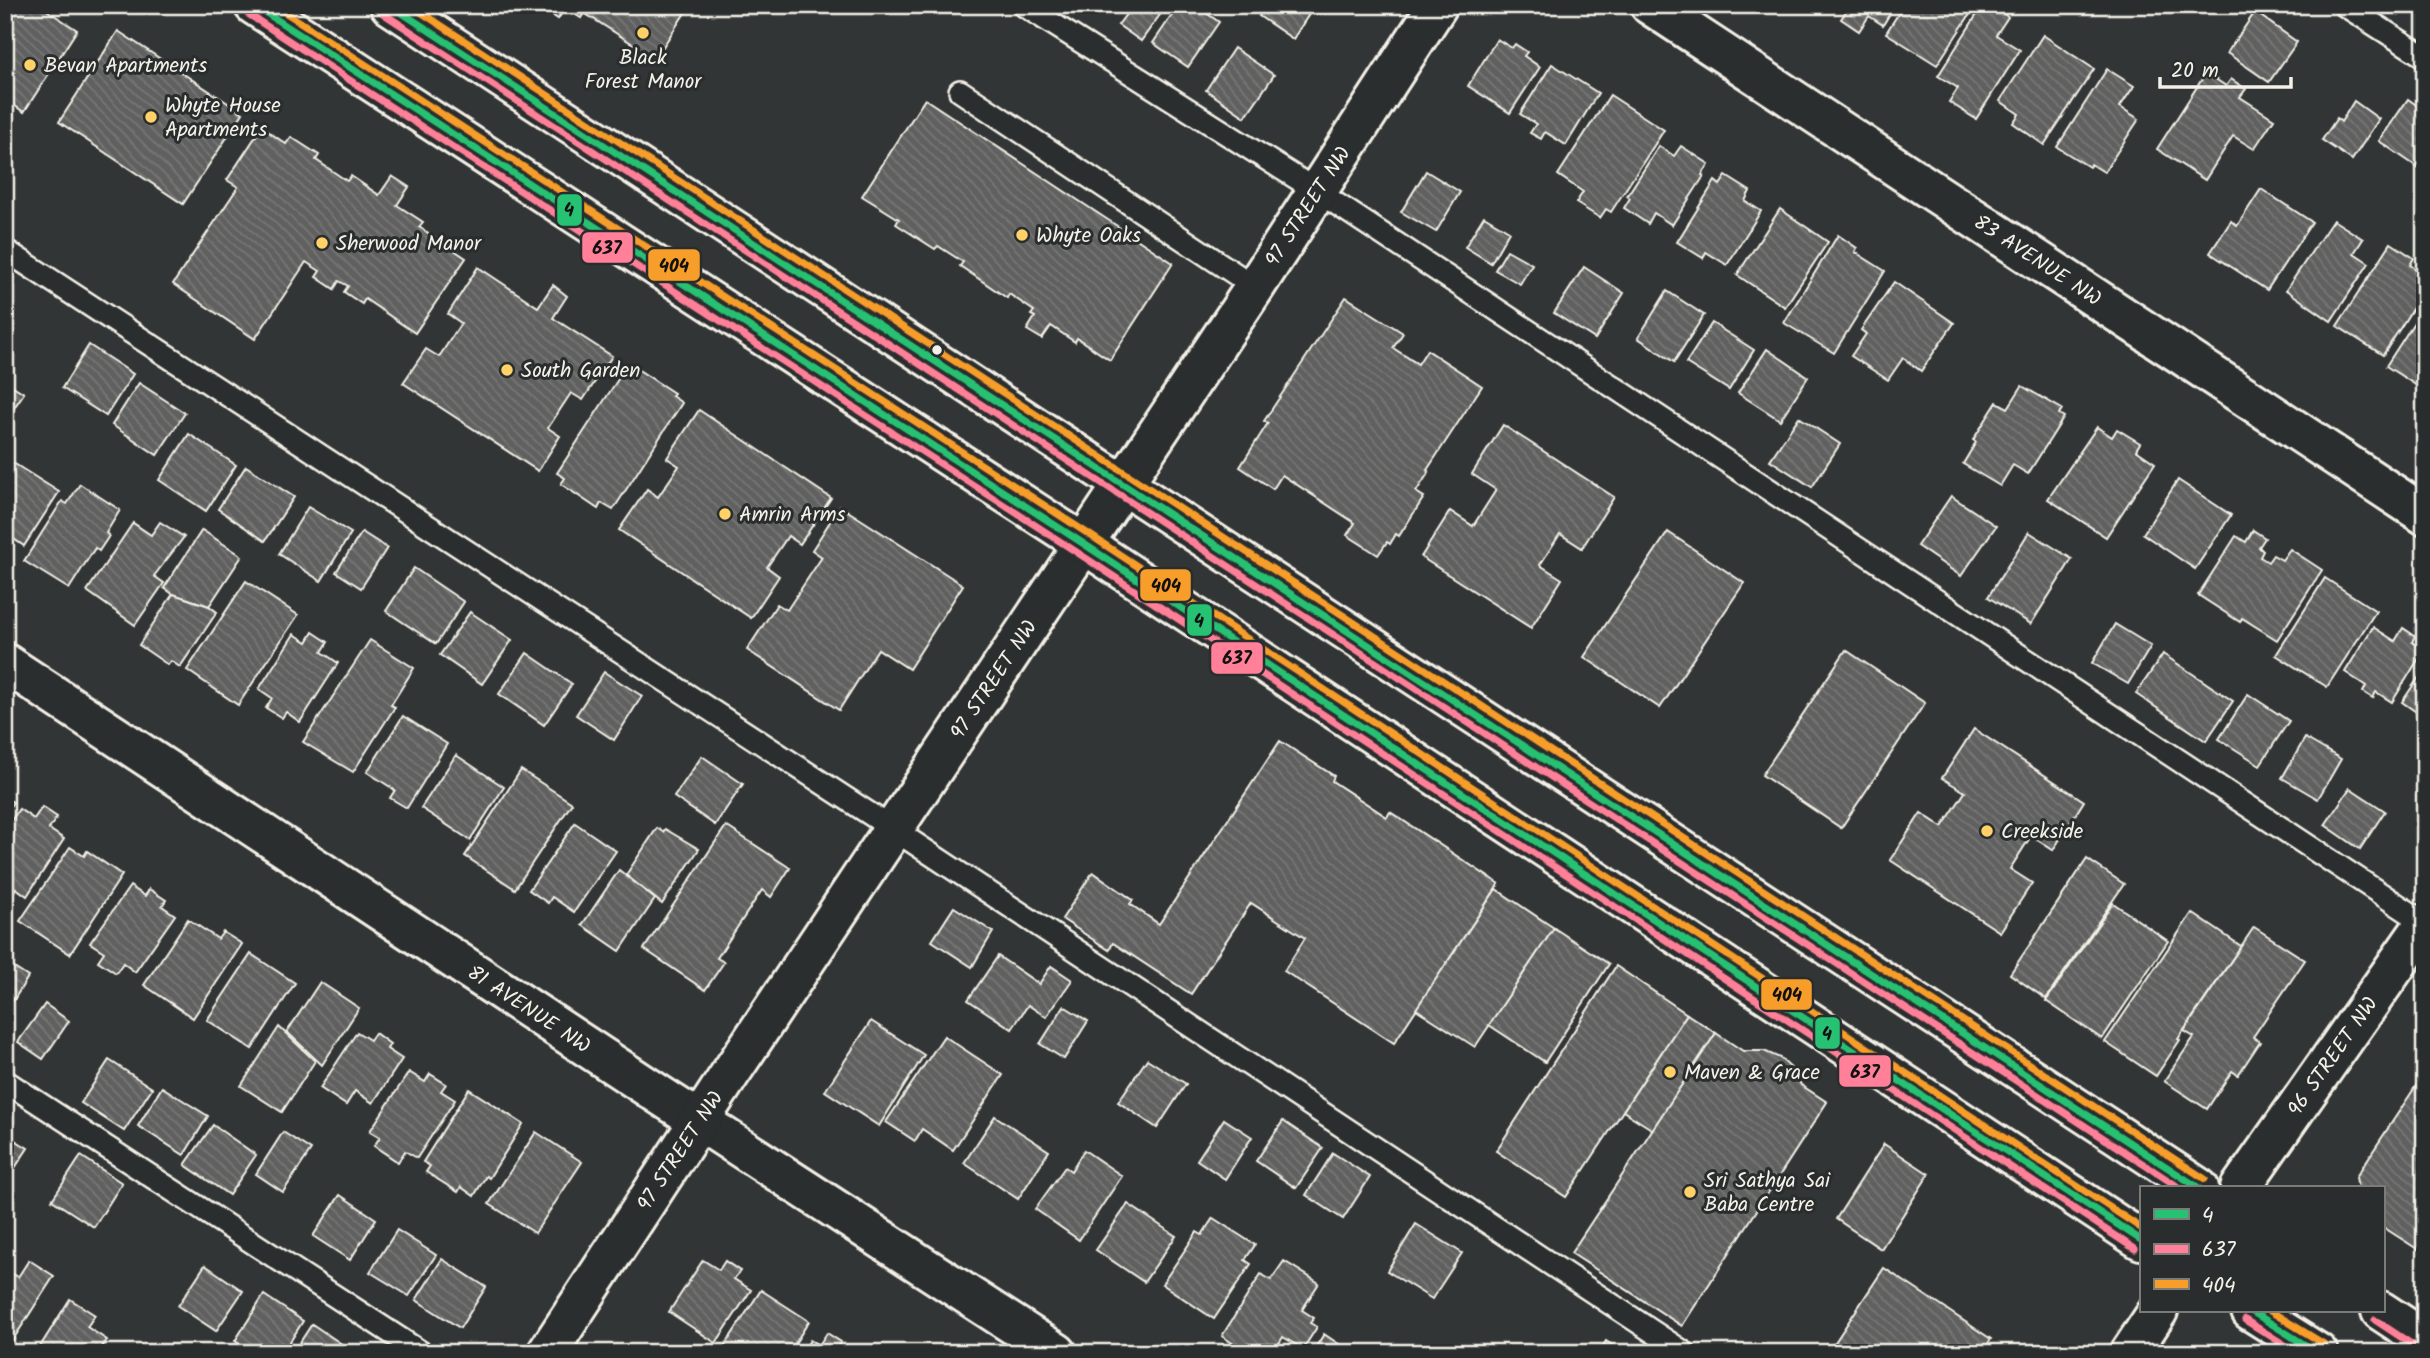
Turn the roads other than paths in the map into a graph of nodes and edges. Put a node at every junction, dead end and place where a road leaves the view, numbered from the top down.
1 (254, 5) edge
2 (390, 5) edge
3 (1023, 5) edge
4 (1438, 5) edge
5 (1650, 5) edge
6 (2344, 5) edge
7 (2425, 57) edge
8 (960, 91) dead end
9 (1317, 191) junction
10 (5, 250) edge
11 (1255, 287) junction
12 (1122, 484) junction
13 (2425, 515) edge
14 (1084, 544) junction
15 (5, 663) edge
16 (893, 829) junction
17 (2425, 924) edge
18 (5, 1081) edge
19 (699, 1121) junction
20 (2196, 1186) edge
21 (2240, 1186) edge
22 (2140, 1239) edge
23 (2157, 1312) edge
24 (2254, 1312) edge
25 (2383, 1312) edge
26 (2425, 1340) edge
27 (422, 1353) edge
28 (547, 1353) edge
29 (1057, 1353) edge
30 (1685, 1353) edge
31 (2130, 1353) edge
32 (2318, 1353) edge

1 - 14 main road
2 - 12 main road
3 - 9 lane
4 - 9 main road, 97 STREET NW
5 - 13 main road, 83 AVENUE NW
6 - 7 lane
8 - 11 lane
9 - 11 main road, 97 STREET NW
9 - 17 lane
10 - 16 lane
11 - 12 main road, 97 STREET NW
12 - 14 main road, 97 STREET NW
12 - 20 main road
14 - 16 main road, 97 STREET NW
14 - 22 main road
15 - 19 main road, 81 AVENUE NW
16 - 19 main road, 97 STREET NW
16 - 30 lane
17 - 21 main road, 96 STREET NW
18 - 27 lane
19 - 28 main road, 97 STREET NW
19 - 29 main road, 81 AVENUE NW
23 - 31 main road
24 - 32 main road
25 - 26 main road

